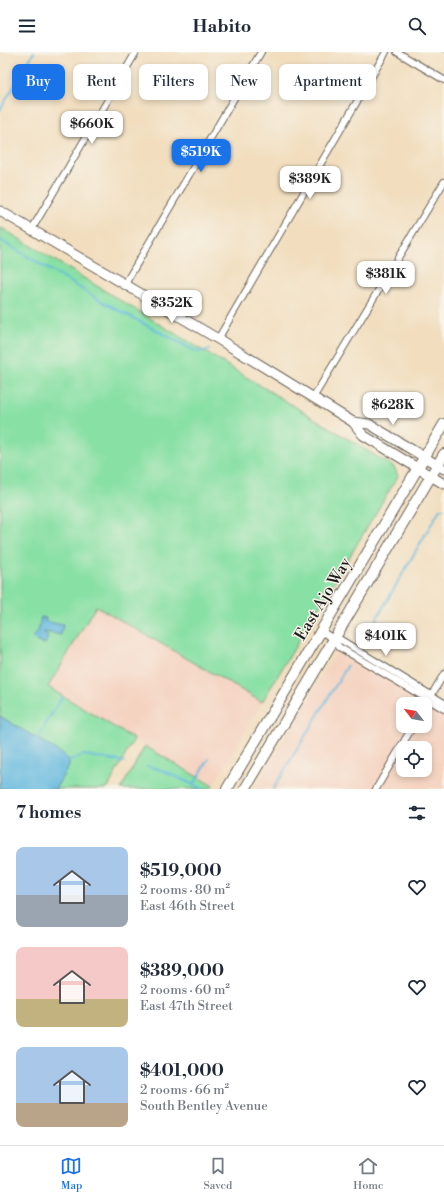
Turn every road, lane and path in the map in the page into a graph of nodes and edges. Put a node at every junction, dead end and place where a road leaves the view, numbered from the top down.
1 (136, 52) edge
2 (261, 52) edge
3 (386, 52) edge
4 (397, 52) edge
5 (444, 80) edge
6 (444, 182) edge
7 (0, 211) edge
8 (32, 229) junction
9 (125, 284) junction
10 (218, 339) junction
11 (313, 398) junction
12 (353, 422) junction
13 (444, 424) edge
14 (444, 454) edge
15 (424, 457) junction
16 (441, 467) edge
17 (418, 468) junction
18 (431, 476) junction
19 (444, 484) edge
20 (321, 631) junction
21 (334, 640) junction
22 (444, 674) edge
23 (430, 697) joint
24 (432, 698) edge
25 (432, 699) edge
26 (444, 703) edge
27 (444, 709) edge
28 (409, 733) edge
29 (227, 789) edge
30 (245, 789) edge
31 (376, 789) edge

1 - 8 street
2 - 9 street
3 - 10 street
4 - 5 street
6 - 11 street
7 - 8 street
8 - 9 street
9 - 10 street
10 - 11 street
11 - 12 street
12 - 15 street
12 - 17 street
13 - 15 main road, East Ajo Way
14 - 16 main road, East Ajo Way
15 - 16 street
15 - 17 main road, East Ajo Way
16 - 18 main road, East Ajo Way
17 - 18 street
17 - 20 main road, East Ajo Way
18 - 19 street
18 - 21 main road, East Ajo Way
20 - 21 street
20 - 29 main road, East Ajo Way
21 - 23 street
21 - 30 main road, East Ajo Way
22 - 23 street
24 - 26 street
25 - 27 street
28 - 31 street

